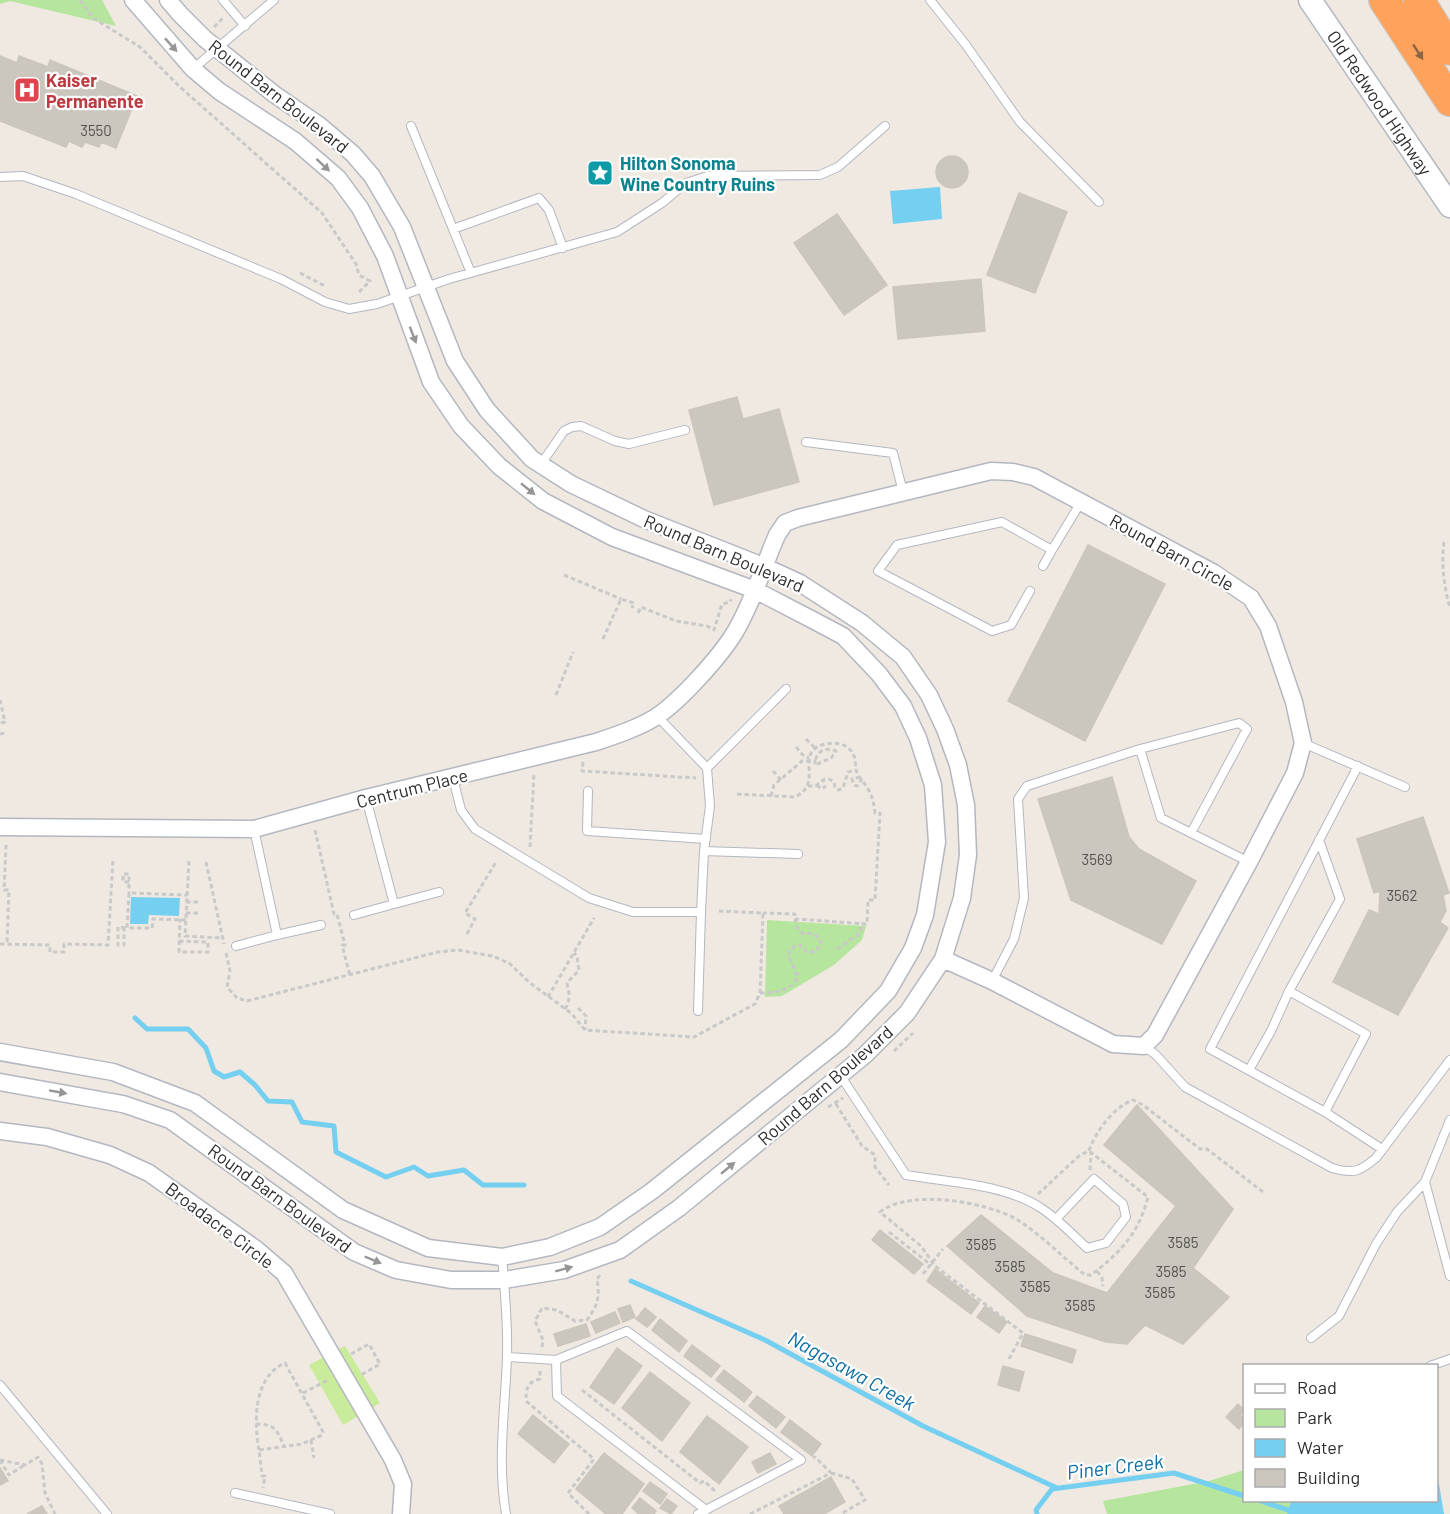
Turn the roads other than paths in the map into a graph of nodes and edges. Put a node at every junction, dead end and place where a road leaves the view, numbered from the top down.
1 (133, 0) edge
2 (168, 0) edge
3 (223, 0) edge
4 (274, 0) edge
5 (930, 0) edge
6 (1310, 0) edge
7 (1384, 0) edge
8 (1419, 0) edge
9 (245, 26) junction
10 (218, 49) junction
11 (1450, 50) edge
12 (193, 69) junction
13 (1450, 101) edge
14 (411, 126) dead end
15 (885, 126) dead end
16 (0, 177) edge
17 (1099, 202) dead end
18 (1450, 206) edge
19 (453, 229) junction
20 (562, 248) junction
21 (471, 273) junction
22 (426, 287) junction
23 (399, 297) junction
24 (685, 430) dead end
25 (806, 442) dead end
26 (541, 464) junction
27 (903, 492) junction
28 (1081, 502) junction
29 (1052, 550) junction
30 (763, 566) junction
31 (1043, 566) dead end
32 (755, 590) junction
33 (1030, 591) dead end
34 (786, 688) dead end
35 (657, 716) junction
36 (1303, 742) junction
37 (1140, 749) junction
38 (1358, 766) junction
39 (707, 768) junction
40 (453, 778) junction
41 (1405, 787) dead end
42 (588, 791) dead end
43 (366, 798) junction
44 (0, 827) edge
45 (254, 829) junction
46 (1191, 833) junction
47 (706, 839) junction
48 (1319, 840) junction
49 (704, 851) junction
50 (798, 854) dead end
51 (1250, 862) junction
52 (439, 892) dead end
53 (394, 904) junction
54 (701, 912) junction
55 (354, 915) dead end
56 (321, 925) dead end
57 (277, 935) junction
58 (236, 946) dead end
59 (943, 959) junction
60 (992, 981) junction
61 (1289, 991) junction
62 (699, 1011) dead end
63 (1144, 1046) junction
64 (0, 1052) edge
65 (1450, 1060) edge
66 (1249, 1070) junction
67 (840, 1075) junction
68 (0, 1082) edge
69 (1325, 1112) junction
70 (1450, 1120) edge
71 (0, 1131) edge
72 (1382, 1149) junction
73 (1425, 1182) junction
74 (1056, 1219) junction
75 (502, 1257) junction
76 (1450, 1276) edge
77 (504, 1280) junction
78 (1311, 1338) dead end
79 (507, 1357) junction
80 (1450, 1359) edge
81 (556, 1360) junction
82 (1433, 1364) edge
83 (0, 1385) edge
84 (236, 1493) dead end
85 (702, 1512) edge
86 (107, 1514) edge
87 (330, 1514) edge
88 (400, 1514) edge
89 (506, 1514) edge

1 -> 12 street, Round Barn Boulevard
2 - 10 street, Round Barn Boulevard
3 - 9 lane
4 - 9 lane
5 - 17 lane
6 - 18 main road, Old Redwood Highway
7 -> 13 highway
8 - 11 highway
9 - 10 lane
10 - 12 lane
10 - 22 street, Round Barn Boulevard
12 -> 23 street, Round Barn Boulevard
14 - 19 lane
15 - 20 lane
16 - 23 lane
19 - 20 lane
19 - 21 lane
20 - 21 lane
21 - 22 lane
22 - 23 lane
22 - 26 street, Round Barn Boulevard
23 -> 32 street, Round Barn Boulevard
24 - 26 lane
25 - 27 lane
26 - 30 street, Round Barn Boulevard
27 - 28 street, Round Barn Circle
27 - 30 street, Round Barn Circle
28 - 29 lane
28 - 36 street, Round Barn Circle
29 - 31 lane
29 - 33 lane
30 - 32 street, Round Barn Circle
30 - 59 street, Round Barn Boulevard
32 - 35 street, Centrum Place
32 - 75 street, Round Barn Boulevard
34 - 39 lane
35 - 39 lane
35 - 40 street, Centrum Place
36 - 38 lane
36 - 51 street, Round Barn Circle
37 - 46 lane
37 - 46 lane
37 - 60 lane
38 - 41 lane
38 - 48 lane
39 - 47 lane
40 - 43 street, Centrum Place
40 - 54 lane
42 - 47 lane
43 - 45 street, Centrum Place
43 - 53 lane
44 - 45 street, Centrum Place
45 - 57 lane
46 - 51 lane
47 - 49 lane
48 - 61 lane
48 - 66 lane
49 - 50 lane
49 - 54 lane
51 - 63 street, Round Barn Circle
52 - 53 lane
53 - 55 lane
54 - 62 lane
56 - 57 lane
57 - 58 lane
59 - 60 street
59 - 67 street, Round Barn Boulevard
60 - 63 street
61 - 66 lane
61 - 69 lane
63 - 72 lane
64 - 75 street, Round Barn Boulevard
65 - 72 lane
66 - 69 lane
67 - 74 lane
77 -> 67 street, Round Barn Boulevard
68 -> 77 street, Round Barn Boulevard
69 - 72 lane
70 - 73 lane
71 - 88 street, Broadacre Circle
73 - 76 lane
73 - 78 lane
74 - 74 lane
75 - 77 lane
77 - 79 lane
79 - 81 lane
79 - 89 lane
80 - 82 lane
81 - 85 lane
81 - 85 lane
83 - 86 lane
84 - 87 lane

